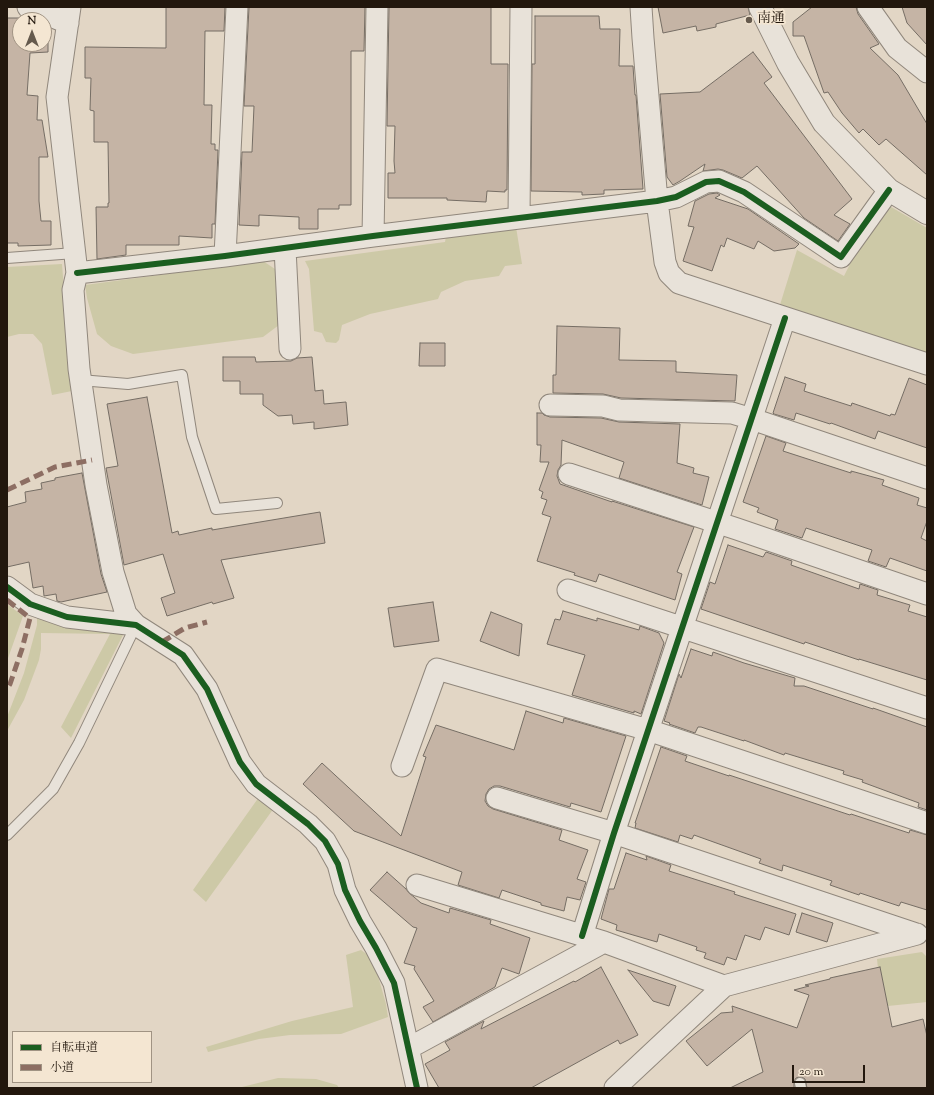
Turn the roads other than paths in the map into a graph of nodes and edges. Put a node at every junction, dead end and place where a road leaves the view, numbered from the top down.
1 (28, 7) edge
2 (237, 7) edge
3 (377, 7) edge
4 (521, 7) edge
5 (641, 7) edge
6 (760, 7) edge
7 (868, 7) edge
8 (69, 15) edge
9 (927, 72) edge
10 (889, 190) junction
11 (657, 201) junction
12 (927, 213) edge
13 (520, 218) junction
14 (373, 236) junction
15 (284, 248) junction
16 (225, 256) junction
17 (7, 258) edge
18 (76, 263) junction
19 (786, 318) junction
20 (290, 349) dead end
21 (927, 364) edge
22 (80, 380) junction
23 (550, 405) dead end
24 (752, 419) junction
25 (569, 474) dead end
26 (927, 478) edge
27 (277, 503) dead end
28 (717, 523) junction
29 (7, 587) edge
30 (568, 590) dead end
31 (927, 594) edge
32 (136, 625) junction
33 (682, 628) junction
34 (927, 708) edge
35 (648, 730) junction
36 (402, 766) dead end
37 (497, 798) dead end
38 (927, 823) edge
39 (614, 833) junction
40 (7, 835) edge
41 (417, 885) dead end
42 (922, 932) edge
43 (582, 936) junction
44 (604, 942) junction
45 (724, 986) junction
46 (409, 1048) junction
47 (417, 1088) edge
48 (615, 1088) edge

1 - 8 street
2 - 16 street
3 - 14 street
4 - 13 street
5 - 11 street
6 - 10 street
7 - 9 street
8 - 18 street
10 - 11 street
10 - 12 street
11 - 13 street
11 - 19 street
13 - 14 street
14 - 15 street
15 - 16 street
15 - 20 street
16 - 18 street
17 - 18 lane
18 - 22 street
19 - 21 street
19 - 24 street
22 - 27 lane
22 - 32 street
23 - 24 street
24 - 26 street
24 - 28 street
25 - 28 street
28 - 31 street
28 - 33 street
29 - 32 street
30 - 33 street
32 - 40 lane
32 - 46 street
33 - 34 street
33 - 35 street
35 - 36 street
35 - 38 street
35 - 39 street
37 - 39 street
39 - 42 street
39 - 43 street
41 - 43 street
42 - 45 street
43 - 44 street
44 - 45 street
44 - 46 street
45 - 48 street
46 - 47 street

